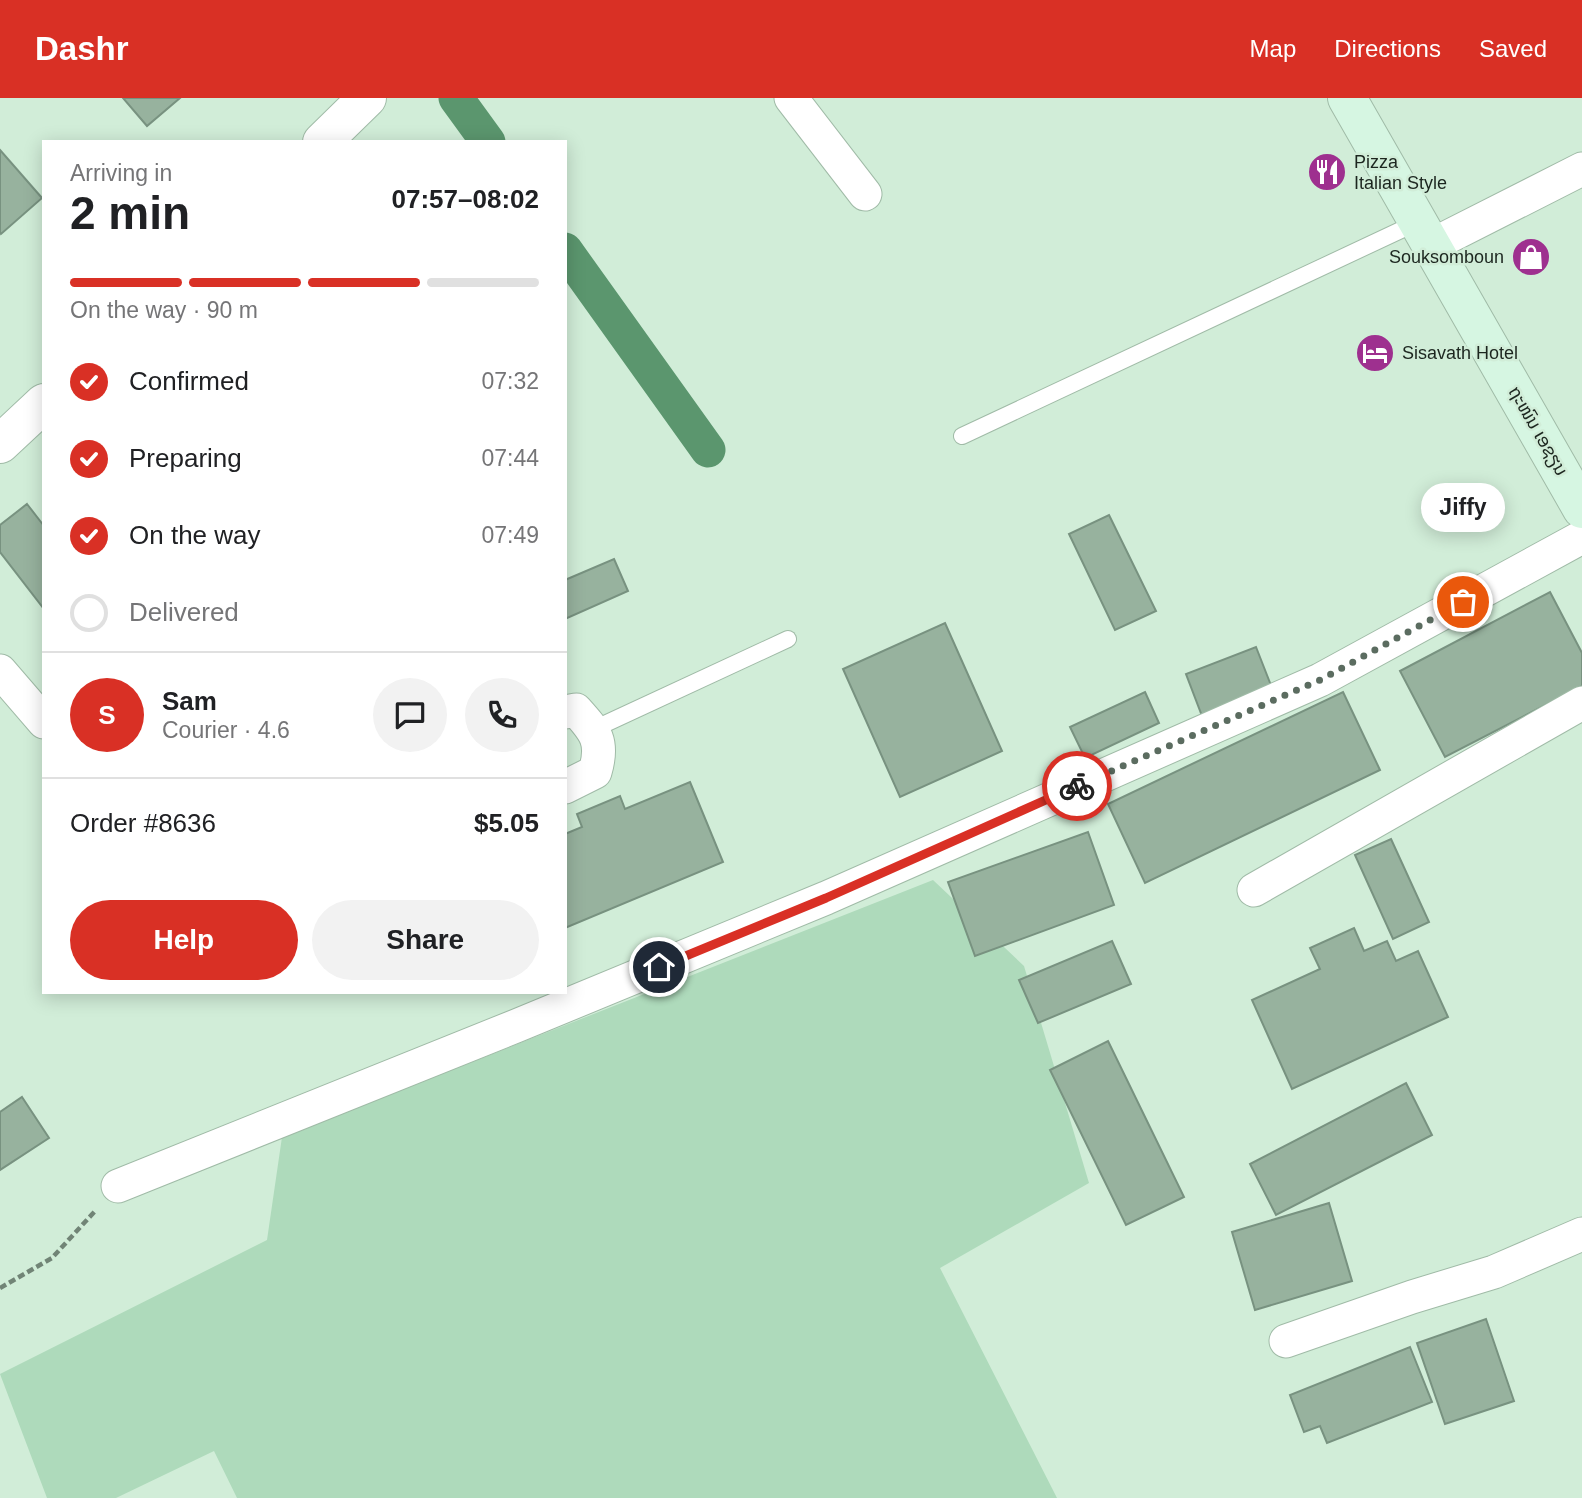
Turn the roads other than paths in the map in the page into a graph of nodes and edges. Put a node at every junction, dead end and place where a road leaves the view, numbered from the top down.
1 (790, 98) edge
2 (1347, 98) edge
3 (1582, 169) edge
4 (865, 194) dead end
5 (1425, 233) junction
6 (42, 405) edge
7 (962, 436) dead end
8 (0, 444) edge
9 (1582, 509) edge
10 (1582, 537) edge
11 (788, 639) dead end
12 (0, 671) edge
13 (1582, 703) edge
14 (567, 712) edge
15 (42, 720) edge
16 (594, 729) junction
17 (567, 786) edge
18 (1254, 890) dead end
19 (118, 1186) road end
20 (1582, 1234) edge
21 (1286, 1341) dead end

1 - 4 street
2 - 5 main road, ຖະໜົນ ເອຊຽນ
3 - 5 street
5 - 7 lane
5 - 9 main road, ຖະໜົນ ເອຊຽນ
6 - 8 street
10 - 19 street
11 - 16 lane
12 - 15 street
13 - 18 street
14 - 16 street
16 - 17 street
20 - 21 street

